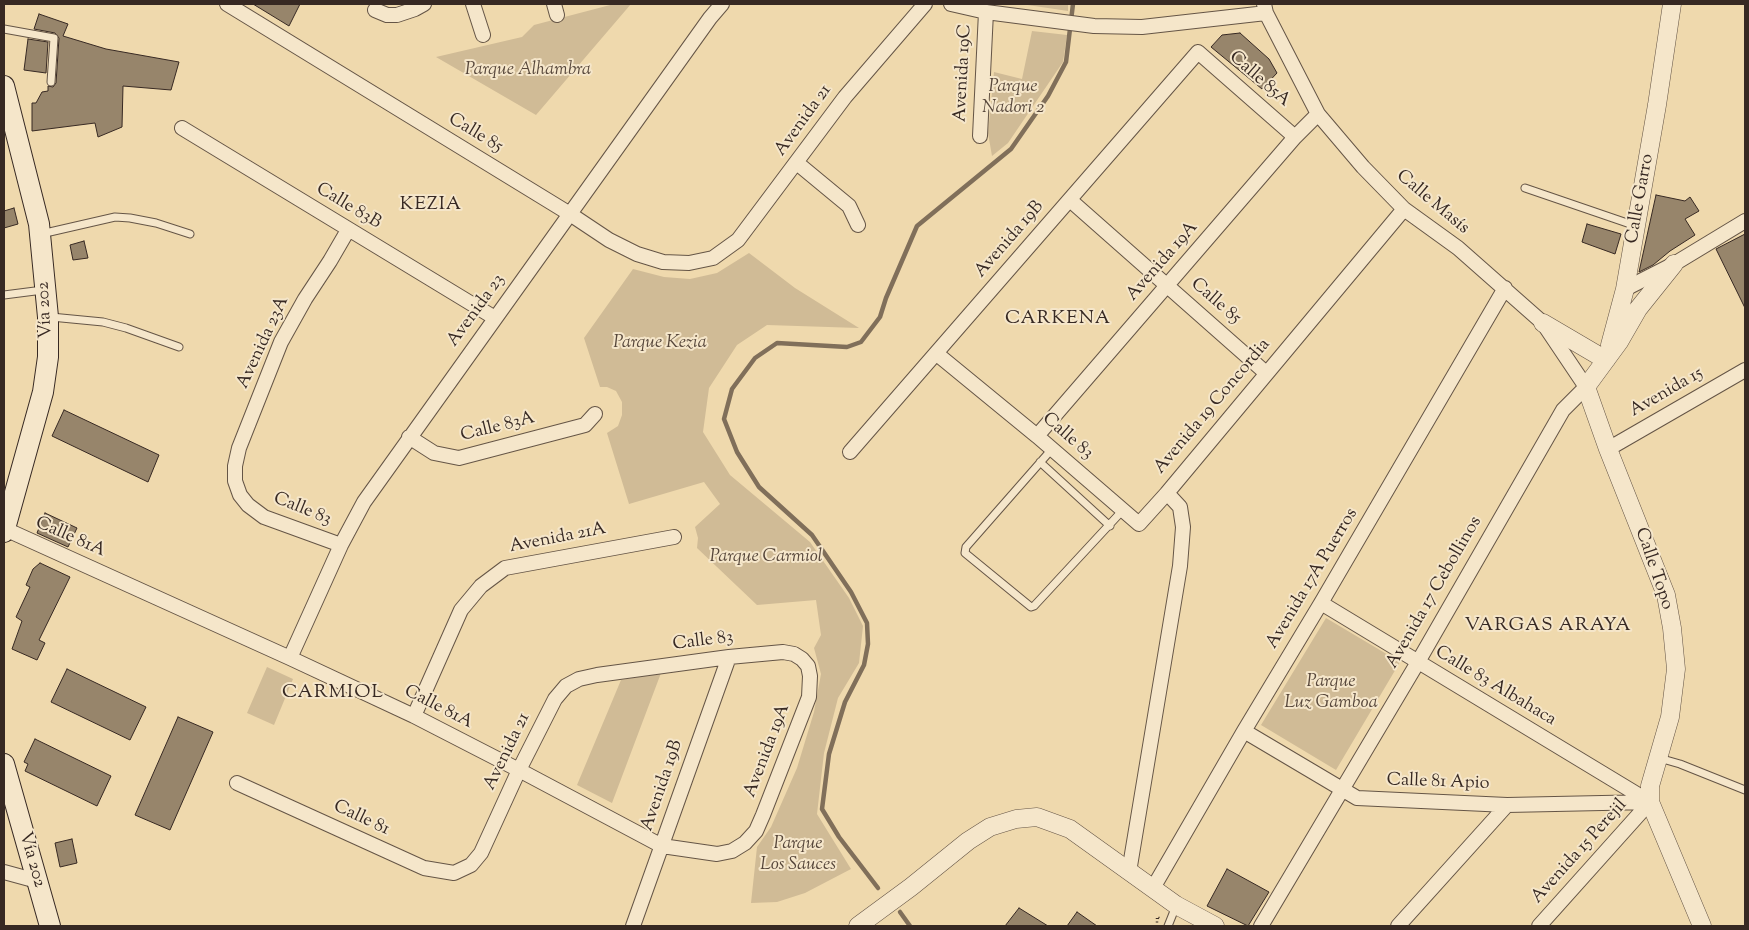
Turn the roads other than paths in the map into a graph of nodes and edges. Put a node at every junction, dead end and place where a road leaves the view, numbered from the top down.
1 (226, 4) edge
2 (424, 4) edge
3 (473, 4) edge
4 (722, 4) edge
5 (924, 4) edge
6 (951, 4) edge
7 (1672, 4) edge
8 (1265, 9) edge
9 (375, 10) dead end
10 (986, 12) junction
11 (4, 29) edge
12 (483, 35) dead end
13 (1198, 52) joint
14 (51, 82) dead end
15 (4, 86) edge
16 (6, 108) edge
17 (1318, 114) junction
18 (182, 128) dead end
19 (980, 136) dead end
20 (1295, 137) junction
21 (797, 163) junction
22 (1525, 188) dead end
23 (1070, 200) junction
24 (1404, 209) junction
25 (570, 214) junction
26 (1745, 221) edge
27 (858, 226) dead end
28 (1636, 226) junction
29 (348, 230) junction
30 (40, 234) junction
31 (190, 234) dead end
32 (713, 258) joint
33 (1674, 264) junction
34 (1168, 285) junction
35 (1505, 288) junction
36 (1625, 288) junction
37 (46, 290) junction
38 (4, 295) edge
39 (48, 317) junction
40 (495, 318) junction
41 (1543, 323) junction
42 (179, 347) dead end
43 (937, 354) junction
44 (1606, 360) junction
45 (1745, 370) edge
46 (1266, 372) junction
47 (1586, 387) junction
48 (595, 414) dead end
49 (1038, 436) junction
50 (409, 437) junction
51 (1052, 449) junction
52 (1608, 449) junction
53 (850, 452) dead end
54 (1040, 462) junction
55 (235, 481) joint
56 (1167, 493) junction
57 (9, 498) edge
58 (1123, 510) junction
59 (1110, 526) junction
60 (4, 530) edge
61 (674, 537) dead end
62 (341, 546) junction
63 (1321, 604) junction
64 (729, 657) junction
65 (290, 658) junction
66 (1418, 662) junction
67 (808, 666) joint
68 (597, 675) joint
69 (414, 716) junction
70 (1244, 731) junction
71 (1658, 758) junction
72 (4, 764) edge
73 (519, 770) junction
74 (237, 783) dead end
75 (1341, 790) junction
76 (1745, 790) edge
77 (1650, 802) junction
78 (1507, 805) junction
79 (745, 843) joint
80 (662, 846) junction
81 (471, 865) joint
82 (4, 872) edge
83 (1129, 872) junction
84 (37, 881) junction
85 (1153, 888) junction
86 (1176, 905) junction
87 (50, 926) edge
88 (633, 926) edge
89 (858, 926) edge
90 (1168, 926) edge
91 (1215, 926) edge
92 (1261, 926) edge
93 (1398, 926) edge
94 (1539, 926) edge
95 (1702, 926) edge

1 - 25 street, Calle 85
2 - 9 street
3 - 12 street
4 - 25 street, Avenida 23
5 - 21 street, Avenida 21
6 - 10 street
7 - 28 street, Calle Garro
8 - 10 street
8 - 17 street, Calle Masís
10 - 19 street, Avenida 19C
11 - 14 lane
13 - 20 street, Calle 85A
13 - 23 street, Avenida 19B
15 - 16 main road, Vía 202
16 - 30 main road, Vía 202
17 - 20 street, Avenida 19A
17 - 24 street, Calle Masís
18 - 29 street, Calle 83B
20 - 34 street, Avenida 19A
21 - 27 street
21 - 32 street, Avenida 21
22 - 28 lane
23 - 34 street, Calle 85
23 - 43 street, Avenida 19B
24 - 35 street, Calle Masís
24 - 46 street, Avenida 19 Concordia
25 - 32 street, Calle 85
25 - 40 street, Avenida 23
26 - 33 street
28 - 36 street, Calle Garro
29 - 40 street, Calle 83B
29 - 55 street, Avenida 23A
30 - 31 lane
30 - 37 main road, Vía 202
33 - 36 street
33 - 44 street
34 - 46 street, Calle 85
34 - 49 street, Avenida 19A
35 - 41 street, Calle Masís
35 - 63 street, Avenida 17A Puerros
36 - 44 street, Calle Garro
37 - 38 lane
37 - 39 main road, Vía 202
39 - 42 lane
39 - 57 main road, Vía 202
40 - 50 street, Avenida 23
41 - 44 street
41 - 47 street, Calle Masís
43 - 49 street, Calle 83
43 - 53 street, Avenida 19B
44 - 47 street, Calle Garro
45 - 52 street, Avenida 15
46 - 56 street, Avenida 19 Concordia
47 - 52 street, Calle Topo
47 - 66 street, Avenida 17 Cebollinos
48 - 50 street, Calle 83A
49 - 51 street, Calle 83
50 - 62 street, Avenida 23
51 - 54 lane
51 - 58 street, Calle 83
52 - 71 street, Calle Topo
54 - 59 lane
54 - 59 lane
55 - 62 street, Calle 83
56 - 58 street, Calle 83
56 - 83 street, Avenida 19 Concordia
57 - 60 main road, Vía 202
58 - 59 lane
60 - 65 street, Calle 81A
61 - 69 street, Avenida 21A
62 - 65 street, Avenida 23
63 - 66 street, Calle 83 Albahaca
63 - 70 street, Avenida 17A Puerros
64 - 67 street, Calle 83
64 - 68 street, Calle 83
64 - 80 street, Avenida 19B
65 - 69 street, Calle 81A
66 - 75 street, Avenida 17 Cebollinos
66 - 77 street, Calle 83 Albahaca
67 - 79 street, Avenida 19A
68 - 73 street, Avenida 21
69 - 73 street, Calle 81A
70 - 75 street, Calle 81 Apio
70 - 85 street, Avenida 17A Puerros
71 - 76 lane
71 - 77 street, Calle Topo
72 - 84 main road, Vía 202
73 - 80 street, Calle 81A
73 - 81 street, Avenida 21
74 - 81 street, Calle 81
75 - 78 street, Calle 81 Apio
75 - 92 street, Avenida 17 Cebollinos
77 - 78 street, Calle 81 Apio
77 - 94 street, Avenida 15 Perejil
77 - 95 street, Calle Topo
78 - 93 street
79 - 80 street, Calle 81A
80 - 88 street, Avenida 19B
82 - 84 street
83 - 85 street
83 - 89 street
84 - 87 main road, Vía 202
85 - 86 street
86 - 90 lane
86 - 91 street

